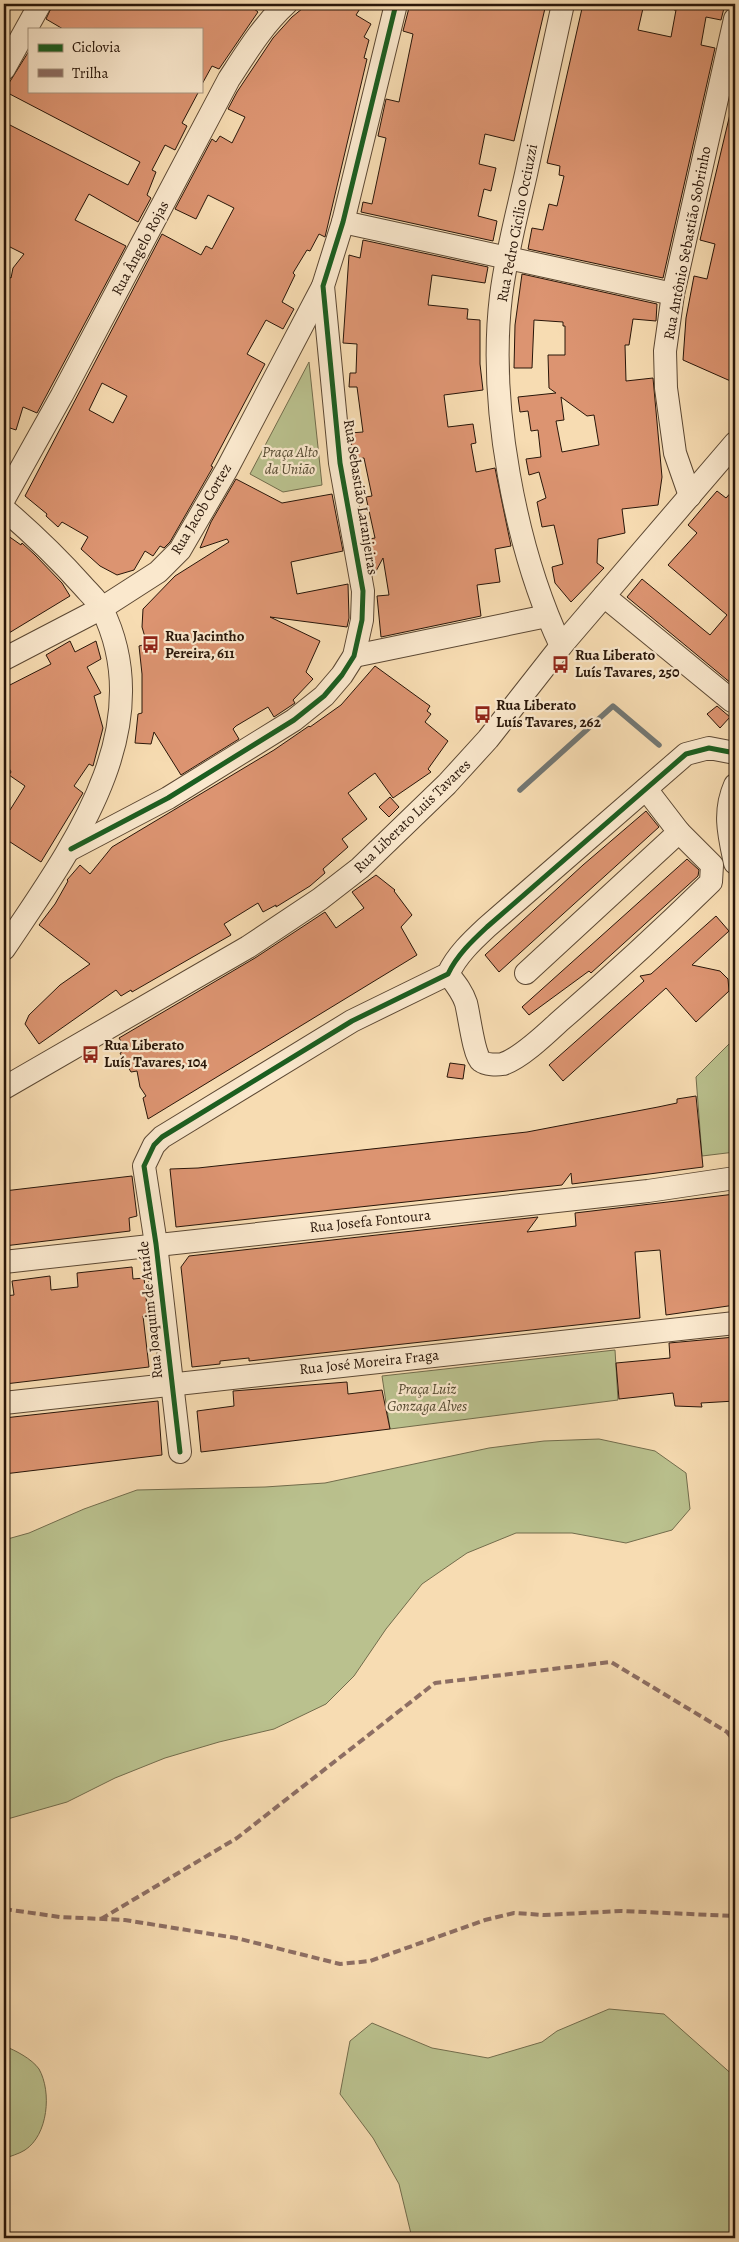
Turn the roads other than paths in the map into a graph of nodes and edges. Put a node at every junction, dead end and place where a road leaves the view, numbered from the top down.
1 (40, 4) edge
2 (286, 4) edge
3 (396, 4) edge
4 (563, 4) edge
5 (735, 23) edge
6 (4, 69) edge
7 (343, 222) junction
8 (507, 258) junction
9 (323, 286) junction
10 (674, 294) junction
11 (735, 443) edge
12 (690, 496) junction
13 (4, 499) edge
14 (4, 509) edge
15 (604, 596) junction
16 (102, 608) junction
17 (547, 616) junction
18 (561, 646) junction
19 (354, 656) junction
20 (4, 659) edge
21 (734, 700) edge
22 (735, 753) edge
23 (735, 785) edge
24 (646, 789) junction
25 (679, 832) junction
26 (71, 849) junction
27 (735, 863) edge
28 (4, 949) edge
29 (526, 973) dead end
30 (448, 974) junction
31 (4, 1088) edge
32 (735, 1178) edge
33 (156, 1244) junction
34 (4, 1262) edge
35 (735, 1323) edge
36 (171, 1385) junction
37 (4, 1403) edge
38 (180, 1452) dead end

1 - 6 street
2 - 13 street, Rua Ângelo Rojas
3 - 7 street, Rua Sebastião Laranjeiras
4 - 8 street, Rua Pedro Cicilio Occiuzzi
5 - 10 street, Rua Antônio Sebastião Sobrinho
7 - 8 street
7 - 9 street, Rua Sebastião Laranjeiras
8 - 10 street
8 - 17 street, Rua Pedro Cicilio Occiuzzi
9 - 16 street, Rua Jacob Cortez
9 - 19 street, Rua Sebastião Laranjeiras
10 - 12 street, Rua Antônio Sebastião Sobrinho
11 - 12 street, Rua Liberato Luis Tavares
12 - 15 street, Rua Liberato Luis Tavares
14 - 16 street
15 - 18 street, Rua Liberato Luis Tavares
15 - 21 street
16 - 20 street, Rua Jacob Cortez
16 - 26 street
17 - 18 street, Rua Pedro Cicilio Occiuzzi
17 - 19 street
18 - 31 street, Rua Liberato Luis Tavares
19 - 26 street, Rua Sebastião Laranjeiras
22 - 24 street
23 - 27 street
24 - 25 street
24 - 30 street
25 - 29 street
25 - 30 street
26 - 28 street
30 - 33 street, Rua Joaquim de Ataíde
32 - 33 street, Rua Josefa Fontoura
33 - 34 street, Rua Josefa Fontoura
33 - 36 street, Rua Joaquim de Ataíde
35 - 36 street, Rua José Moreira Fraga
36 - 37 street, Rua José Moreira Fraga
36 - 38 street, Rua Joaquim de Ataíde

